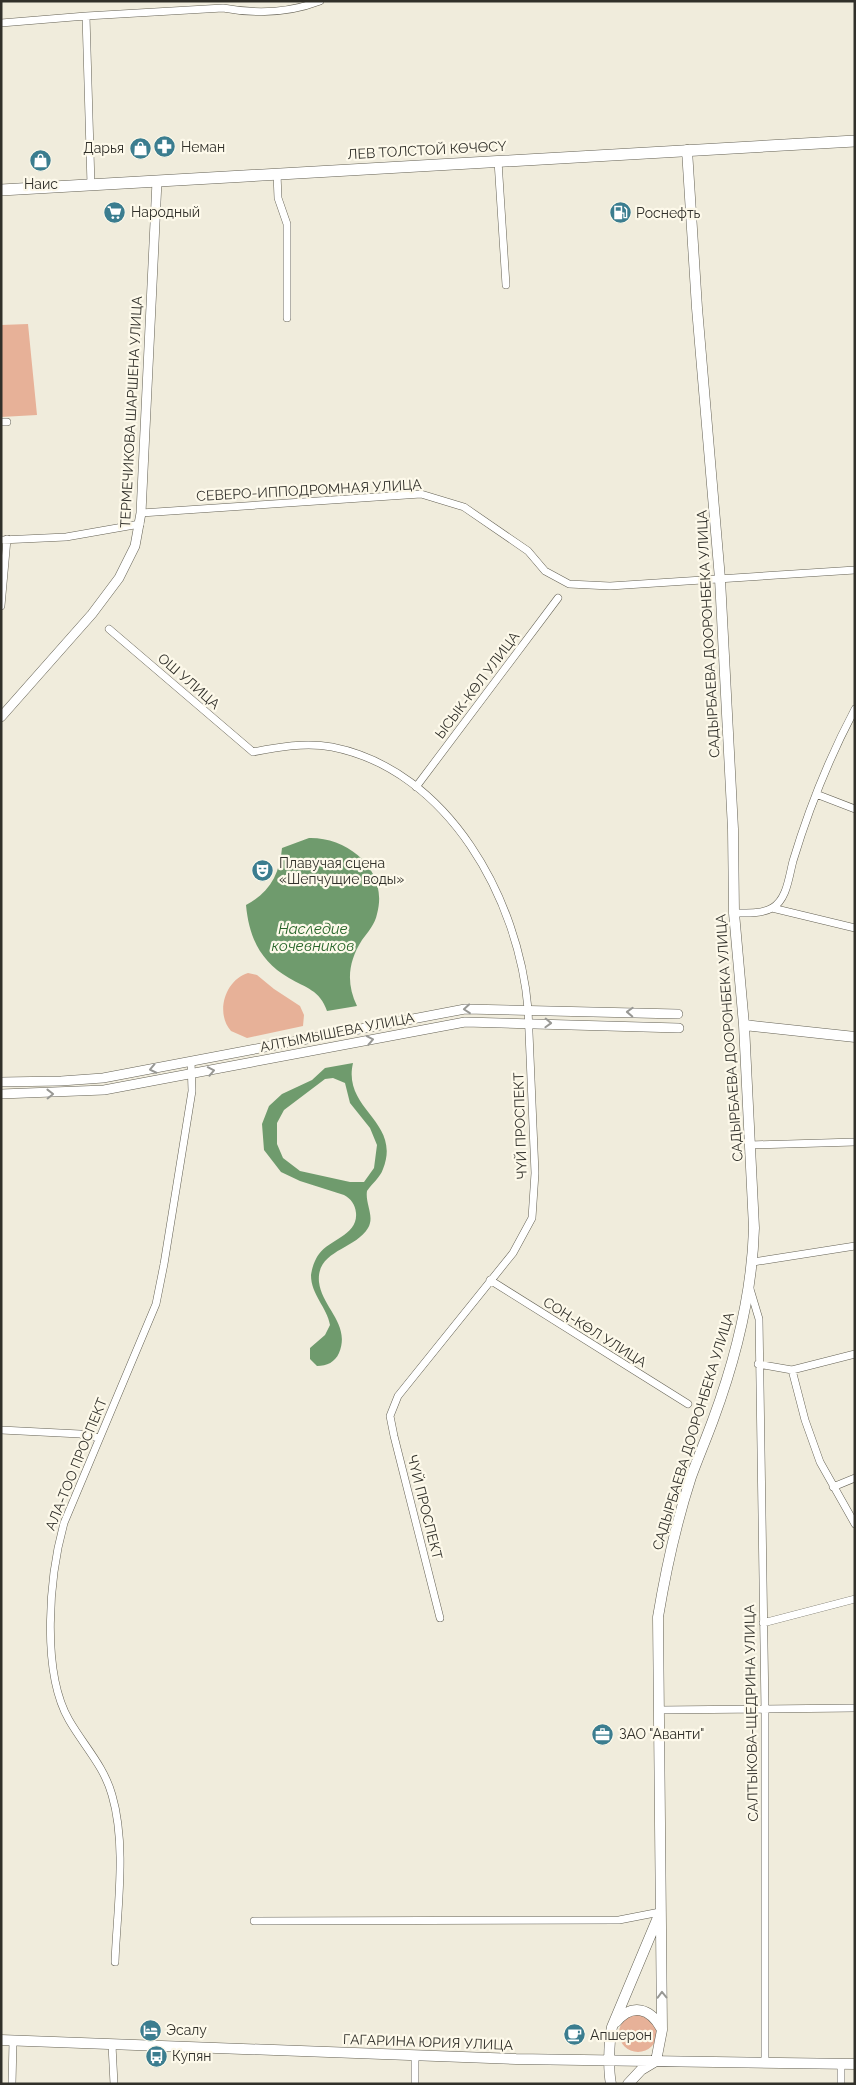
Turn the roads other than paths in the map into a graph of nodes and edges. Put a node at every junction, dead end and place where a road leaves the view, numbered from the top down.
1 (320, 1) edge
2 (86, 16) junction
3 (1, 23) edge
4 (855, 141) edge
5 (687, 150) junction
6 (498, 161) junction
7 (277, 174) junction
8 (157, 181) junction
9 (92, 185) junction
10 (1, 190) edge
11 (506, 284) dead end
12 (287, 318) dead end
13 (141, 513) junction
14 (140, 524) junction
15 (4, 540) edge
16 (855, 570) edge
17 (720, 579) junction
18 (558, 598) dead end
19 (1, 606) edge
20 (109, 630) dead end
21 (855, 709) edge
22 (1, 717) edge
23 (253, 752) joint
24 (416, 787) junction
25 (816, 794) junction
26 (855, 809) edge
27 (772, 908) junction
28 (734, 913) junction
29 (855, 928) edge
30 (528, 1009) junction
31 (678, 1014) dead end
32 (529, 1023) junction
33 (744, 1025) junction
34 (679, 1028) dead end
35 (855, 1037) edge
36 (191, 1061) junction
37 (193, 1075) junction
38 (1, 1082) edge
39 (1, 1094) edge
40 (855, 1142) edge
41 (750, 1145) junction
42 (855, 1246) edge
43 (753, 1262) junction
44 (490, 1280) junction
45 (749, 1288) junction
46 (855, 1354) edge
47 (758, 1364) junction
48 (792, 1370) junction
49 (688, 1404) dead end
50 (1, 1430) edge
51 (99, 1438) junction
52 (855, 1478) edge
53 (832, 1487) junction
54 (855, 1524) edge
55 (855, 1599) edge
56 (440, 1618) dead end
57 (763, 1623) junction
58 (855, 1708) edge
59 (658, 1710) junction
60 (764, 1710) junction
61 (660, 1912) junction
62 (254, 1921) dead end
63 (115, 1962) dead end
64 (612, 2027) junction
65 (662, 2030) junction
66 (1, 2040) edge
67 (13, 2041) junction
68 (112, 2045) junction
69 (415, 2055) junction
70 (611, 2060) junction
71 (656, 2060) junction
72 (764, 2062) junction
73 (841, 2064) junction
74 (855, 2064) edge
75 (12, 2084) edge
76 (114, 2084) edge
77 (415, 2084) edge
78 (611, 2084) edge
79 (628, 2084) edge
80 (841, 2084) edge

1 - 2 street
2 - 3 street
2 - 9 street
4 - 5 main road, ЛЕВ ТОЛСТОЙ КӨЧӨСҮ
5 - 6 main road, ЛЕВ ТОЛСТОЙ КӨЧӨСҮ
5 - 17 main road, САДЫРБАЕВА ДООРОНБЕКА УЛИЦА
6 - 7 main road, ЛЕВ ТОЛСТОЙ КӨЧӨСҮ
6 - 11 street
7 - 8 main road, ЛЕВ ТОЛСТОЙ КӨЧӨСҮ
7 - 12 street
8 - 9 main road, ЛЕВ ТОЛСТОЙ КӨЧӨСҮ
8 - 13 street, ТЕРМЕЧИКОВА ШАРШЕНА УЛИЦА
9 - 10 main road, ЛЕВ ТОЛСТОЙ КӨЧӨСҮ
13 - 14 street, ТЕРМЕЧИКОВА ШАРШЕНА УЛИЦА
13 - 17 street, СЕВЕРО-ИППОДРОМНАЯ УЛИЦА
14 - 15 street
14 - 22 street, ТЕРМЕЧИКОВА ШАРШЕНА УЛИЦА
15 - 19 street
16 - 17 street, СЕВЕРО-ИППОДРОМНАЯ УЛИЦА
17 - 28 main road, САДЫРБАЕВА ДООРОНБЕКА УЛИЦА
18 - 24 street, ЫСЫК-КӨЛ УЛИЦА
20 - 23 street, ОШ УЛИЦА
21 - 25 street
23 - 24 street, ЧҮЙ ПРОСПЕКТ
24 - 30 street, ЧҮЙ ПРОСПЕКТ
25 - 26 street
25 - 27 street
27 - 28 street
27 - 29 street
28 - 33 main road, САДЫРБАЕВА ДООРОНБЕКА УЛИЦА
31 -> 30 street, АЛТЫМЫШЕВА УЛИЦА
30 - 32 street, ЧҮЙ ПРОСПЕКТ
30 -> 36 street, АЛТЫМЫШЕВА УЛИЦА
32 -> 34 street, АЛТЫМЫШЕВА УЛИЦА
37 -> 32 street, АЛТЫМЫШЕВА УЛИЦА
32 - 44 street, ЧҮЙ ПРОСПЕКТ
33 - 35 main road
33 - 41 main road, САДЫРБАЕВА ДООРОНБЕКА УЛИЦА
36 - 37 street, АЛА-ТОО ПРОСПЕКТ
36 -> 38 street, АЛТЫМЫШЕВА УЛИЦА
39 -> 37 street, АЛТЫМЫШЕВА УЛИЦА
37 - 51 street, АЛА-ТОО ПРОСПЕКТ
40 - 41 street
41 - 43 main road, САДЫРБАЕВА ДООРОНБЕКА УЛИЦА
42 - 43 street
43 - 45 main road, САДЫРБАЕВА ДООРОНБЕКА УЛИЦА
44 - 49 street, СОҢ-КӨЛ УЛИЦА
44 - 56 street, ЧҮЙ ПРОСПЕКТ
45 - 47 street, САЛТЫКОВА-ЩЕДРИНА УЛИЦА
45 - 59 main road, САДЫРБАЕВА ДООРОНБЕКА УЛИЦА
46 - 48 street
47 - 48 street
47 - 57 street, САЛТЫКОВА-ЩЕДРИНА УЛИЦА
48 - 53 street
50 - 51 street
51 - 63 street, АЛА-ТОО ПРОСПЕКТ
52 - 53 street
53 - 54 street
55 - 57 street
57 - 60 street, САЛТЫКОВА-ЩЕДРИНА УЛИЦА
58 - 60 street
59 - 60 street
59 - 61 main road, САДЫРБАЕВА ДООРОНБЕКА УЛИЦА
60 - 72 street, САЛТЫКОВА-ЩЕДРИНА УЛИЦА
61 - 62 street
61 - 64 main road, САДЫРБАЕВА ДООРОНБЕКА УЛИЦА
65 -> 61 main road, САДЫРБАЕВА ДООРОНБЕКА УЛИЦА
64 - 65 main road
64 - 70 main road, САДЫРБАЕВА ДООРОНБЕКА УЛИЦА
65 - 71 main road, САДЫРБАЕВА ДООРОНБЕКА УЛИЦА
66 - 67 main road, ГАГАРИНА ЮРИЯ УЛИЦА
67 - 68 main road, ГАГАРИНА ЮРИЯ УЛИЦА
67 - 75 street
68 - 69 main road, ГАГАРИНА ЮРИЯ УЛИЦА
68 - 76 street
69 - 70 main road, ГАГАРИНА ЮРИЯ УЛИЦА
69 - 77 street
70 - 71 main road, ГАГАРИНА ЮРИЯ УЛИЦА
70 - 78 main road, САДЫРБАЕВА ДООРОНБЕКА УЛИЦА
71 - 72 main road, ГАГАРИНА ЮРИЯ УЛИЦА
71 - 79 main road
72 - 73 main road, ГАГАРИНА ЮРИЯ УЛИЦА
73 - 74 main road, ГАГАРИНА ЮРИЯ УЛИЦА
73 - 80 street

